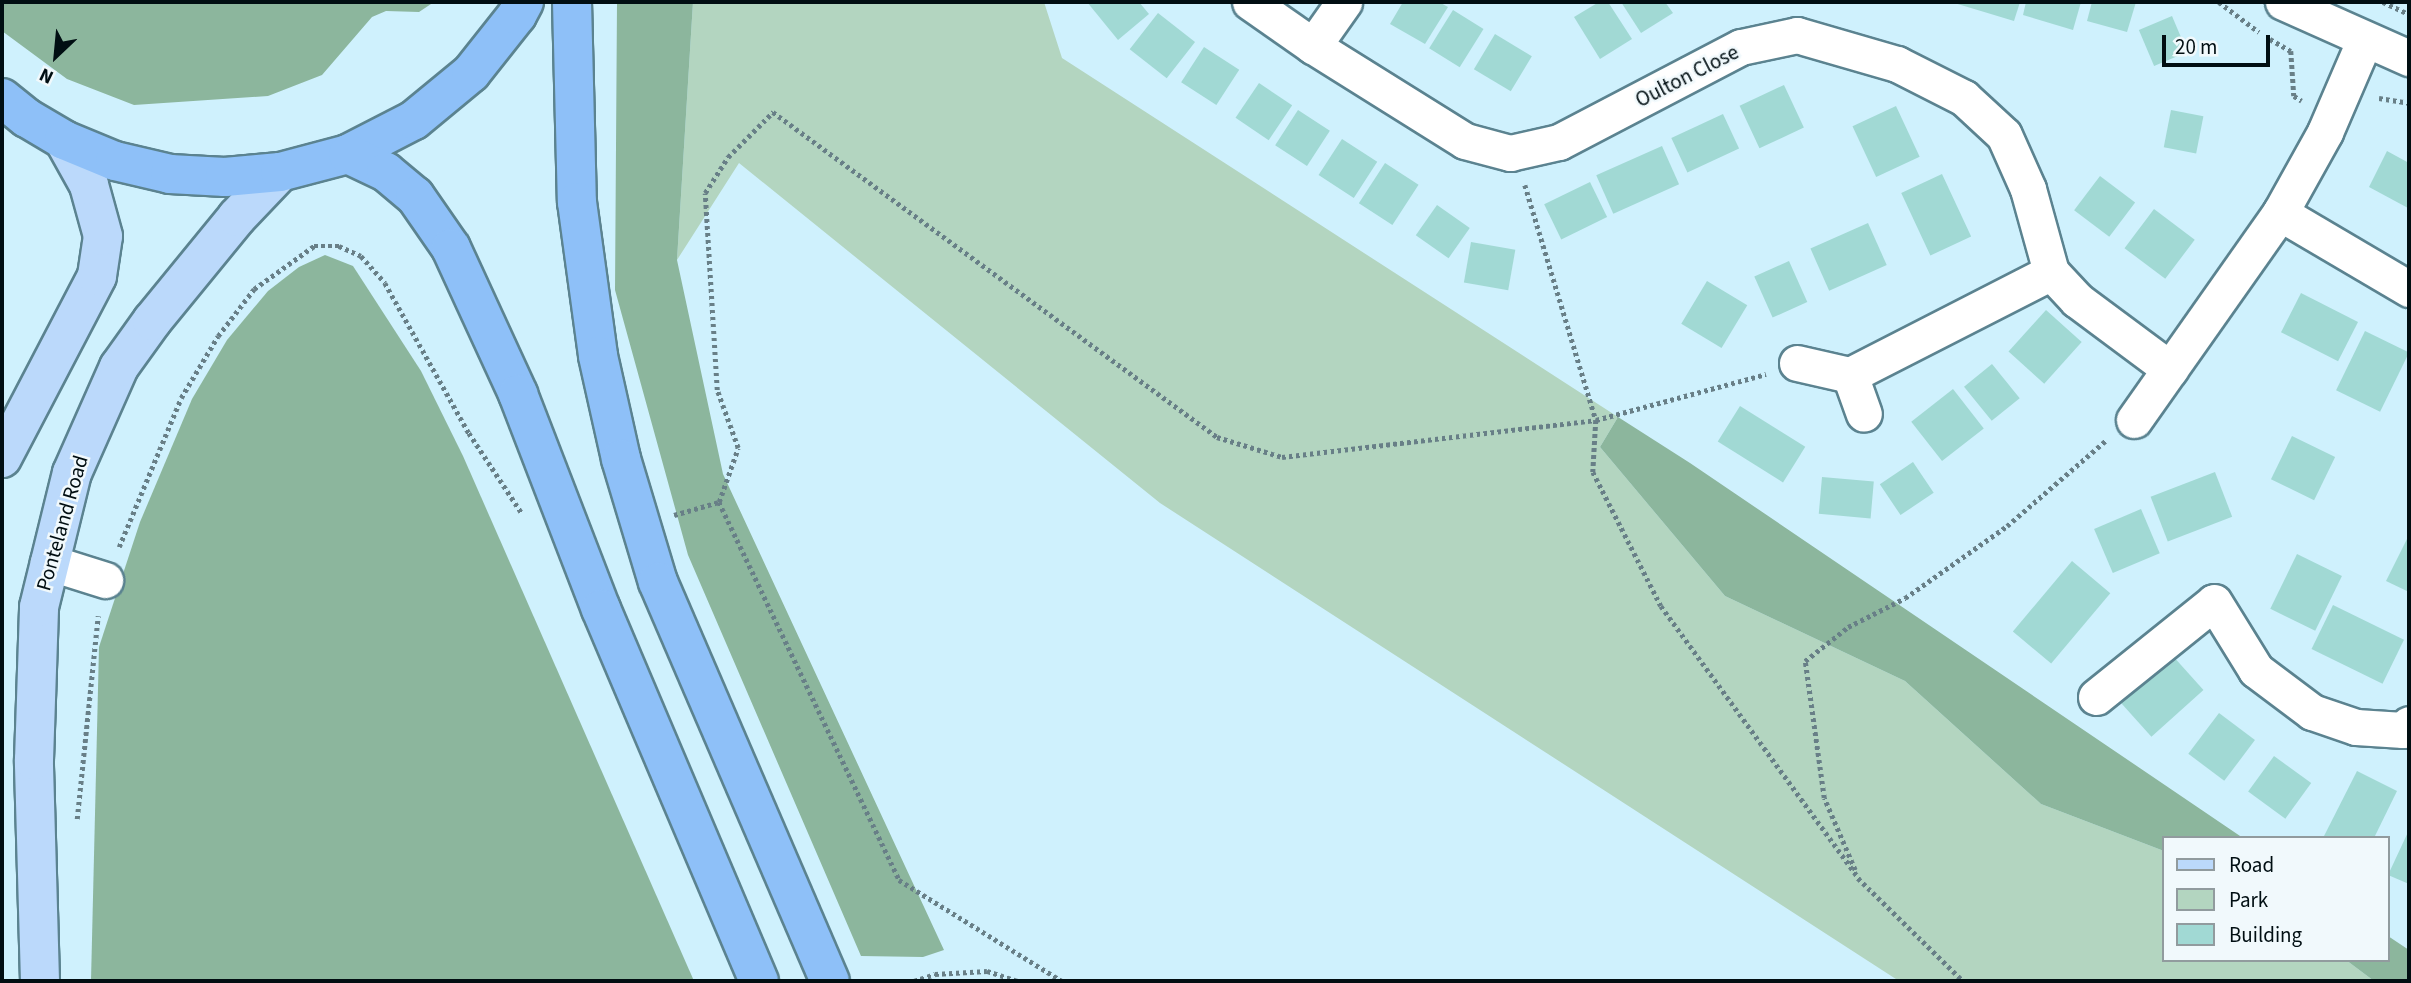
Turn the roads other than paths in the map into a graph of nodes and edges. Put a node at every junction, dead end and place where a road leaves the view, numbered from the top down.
1 (523, 2) edge
2 (572, 2) edge
3 (1250, 2) edge
4 (1344, 2) edge
5 (2284, 2) edge
6 (2365, 39) junction
7 (1313, 46) junction
8 (2409, 58) edge
9 (10, 112) edge
10 (64, 140) junction
11 (348, 154) junction
12 (280, 172) junction
13 (2280, 213) junction
14 (2051, 272) junction
15 (2409, 289) edge
16 (1797, 363) dead end
17 (2170, 369) junction
18 (1850, 375) junction
19 (1864, 414) dead end
20 (2134, 419) road end
21 (2, 458) edge
22 (48, 562) junction
23 (105, 580) road end
24 (2096, 697) dead end
25 (2407, 730) edge
26 (40, 981) edge
27 (759, 981) edge
28 (830, 981) edge

1 - 11 highway
2 - 28 highway
3 - 7 street, Oulton Close
4 - 7 street
5 - 6 street
6 - 8 street
6 - 13 street
7 - 14 street, Oulton Close
9 - 10 highway
10 - 12 highway
10 - 21 main road
11 - 12 highway
11 - 27 highway
12 - 22 main road, Ponteland Road
13 - 15 street
13 - 17 street
14 - 17 street, Oulton Close
14 - 18 street
16 - 18 street
17 - 20 street
18 - 19 street
22 - 23 street
22 - 26 main road, Ponteland Road
24 - 25 street

